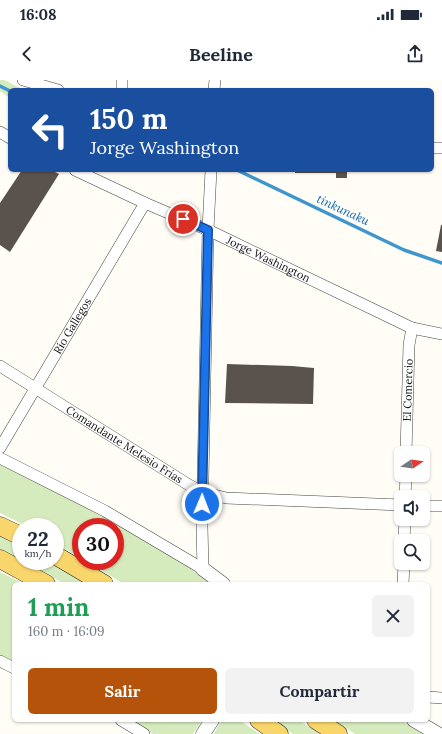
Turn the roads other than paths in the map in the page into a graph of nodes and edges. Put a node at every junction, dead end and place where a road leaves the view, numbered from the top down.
1 (23, 80) edge
2 (41, 83) edge
3 (53, 88) edge
4 (79, 172) edge
5 (211, 172) edge
6 (145, 204) junction
7 (208, 230) junction
8 (412, 328) junction
9 (442, 334) edge
10 (0, 366) edge
11 (34, 389) junction
12 (406, 446) edge
13 (0, 448) edge
14 (0, 458) edge
15 (203, 492) junction
16 (394, 505) edge
17 (430, 506) edge
18 (442, 506) edge
19 (0, 526) edge
20 (12, 532) edge
21 (0, 559) edge
22 (64, 560) edge
23 (203, 569) junction
24 (404, 570) edge
25 (42, 582) edge
26 (101, 582) edge
27 (220, 582) edge
28 (403, 582) edge
29 (0, 661) edge
30 (12, 667) edge
31 (430, 697) edge
32 (442, 698) edge
33 (124, 722) edge
34 (211, 722) edge
35 (262, 722) edge
36 (319, 722) edge
37 (417, 722) edge
38 (144, 734) edge
39 (203, 734) edge
40 (279, 734) edge
41 (338, 734) edge
42 (438, 734) edge

1 - 2 street
2 - 3 street
4 - 6 street, Jorge Washington
5 - 7 street
6 - 7 street, Jorge Washington
6 - 11 street, Río Gallegos
7 - 8 street, Jorge Washington
7 - 15 street
8 - 9 street, Jorge Washington
8 - 12 street, El Comercio
10 - 11 street, Comandante Melesio Frías
11 - 13 street, Río Gallegos
11 - 15 street, Comandante Melesio Frías
14 - 23 street
15 - 16 street, Comandante Melesio Frías
15 - 23 street
17 - 18 street
19 - 20 main road
21 - 25 main road
22 - 26 main road
23 - 27 street
24 - 28 street
29 - 30 street
31 - 32 street
33 - 38 street
34 - 39 street
35 - 40 main road
36 - 41 main road
37 - 42 street

